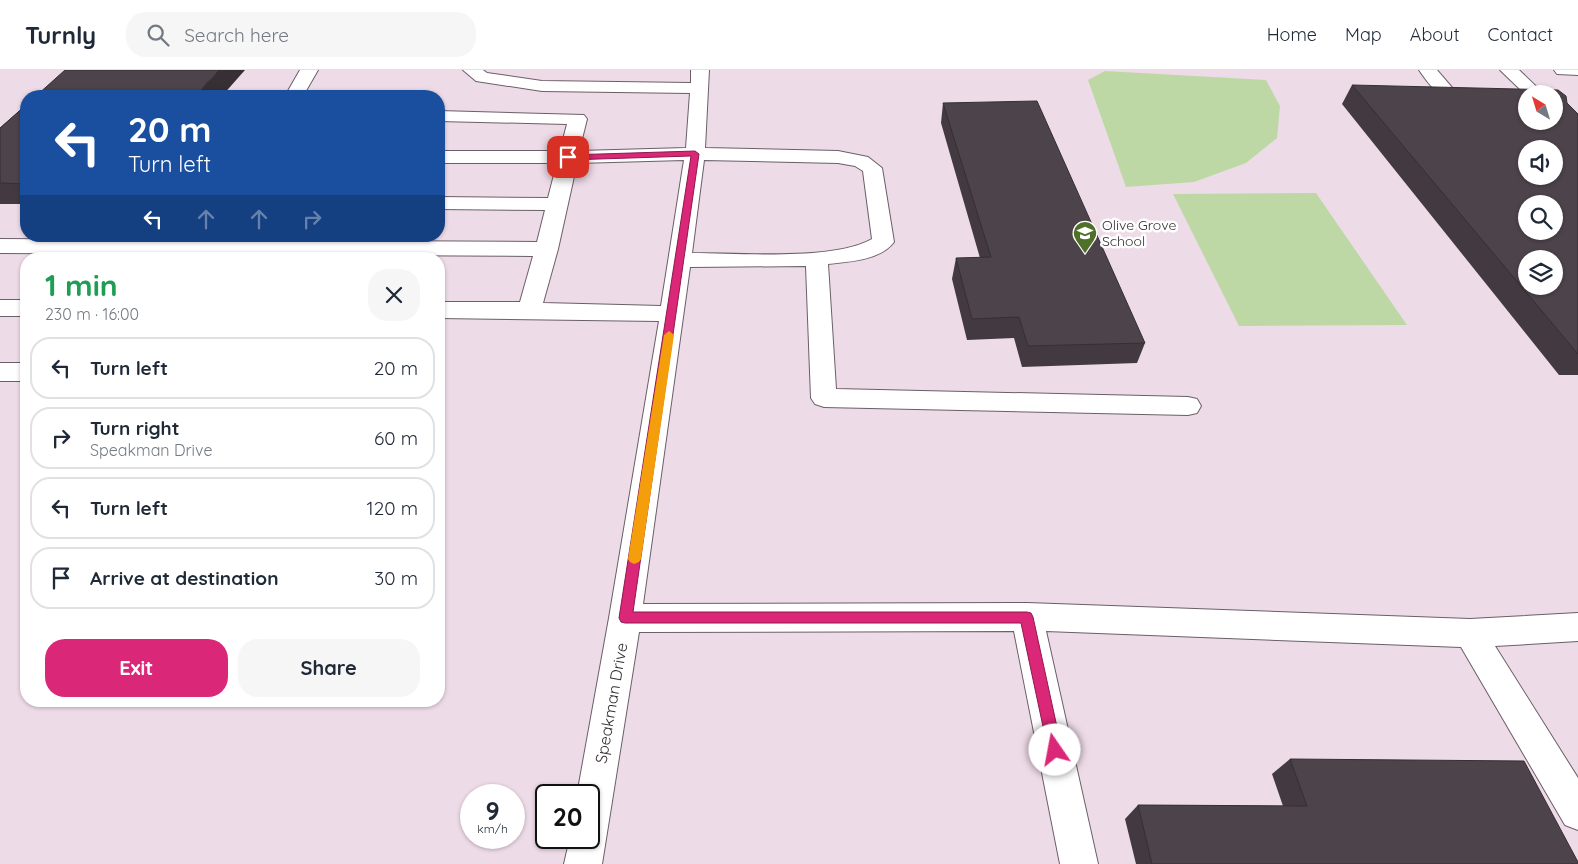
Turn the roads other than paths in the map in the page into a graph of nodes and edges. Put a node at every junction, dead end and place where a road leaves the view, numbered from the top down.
1 (309, 70) edge
2 (472, 70) edge
3 (1428, 70) edge
4 (1509, 70) edge
5 (1564, 70) edge
6 (1578, 70) edge
7 (699, 79) edge
8 (1525, 85) edge
9 (297, 90) edge
10 (1446, 91) edge
11 (445, 116) edge
12 (695, 154) junction
13 (445, 157) edge
14 (568, 157) junction
15 (445, 203) edge
16 (556, 204) junction
17 (0, 246) edge
18 (181, 247) edge
19 (547, 249) junction
20 (817, 258) junction
21 (680, 260) junction
22 (0, 308) edge
23 (20, 308) edge
24 (445, 310) edge
25 (529, 310) junction
26 (672, 314) junction
27 (0, 372) edge
28 (20, 372) edge
29 (1188, 406) dead end
30 (1027, 617) junction
31 (625, 618) junction
32 (1578, 626) edge
33 (1470, 633) junction
34 (597, 784) edge
35 (1578, 812) edge
36 (586, 849) edge
37 (583, 864) edge
38 (1079, 864) edge

1 - 9 street
2 - 7 street
3 - 10 street
4 - 8 street
5 - 6 street
7 - 12 street, Speakman Drive
11 - 14 street
12 - 14 street
12 - 20 street
12 - 21 street, Speakman Drive
13 - 14 street
14 - 16 street
15 - 16 street
16 - 19 street
17 - 18 street
18 - 19 street
19 - 25 street
20 - 21 street
20 - 29 street
21 - 26 street, Speakman Drive
22 - 23 street
24 - 25 street
25 - 26 street
26 - 31 street, Speakman Drive
27 - 28 street
30 - 31 street
30 - 33 street
30 - 38 street
31 - 34 street, Speakman Drive
32 - 33 street
33 - 35 street
36 - 37 street

